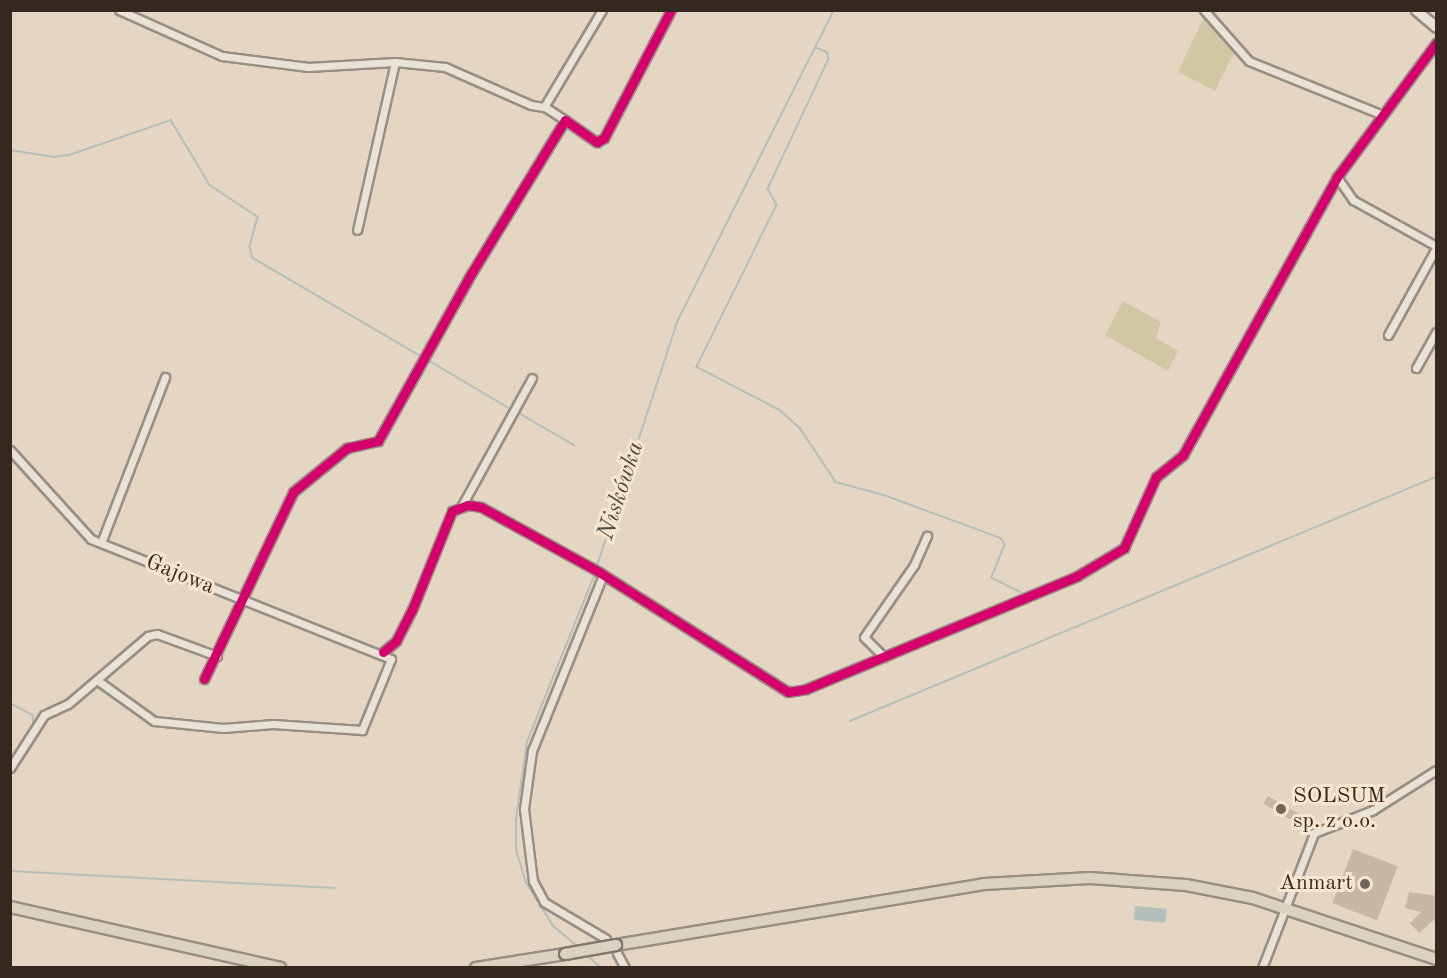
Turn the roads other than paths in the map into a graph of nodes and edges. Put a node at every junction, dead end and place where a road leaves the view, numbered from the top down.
1 (119, 10) edge
2 (602, 10) edge
3 (671, 10) edge
4 (1203, 10) edge
5 (1416, 10) edge
6 (1437, 27) edge
7 (1437, 43) edge
8 (395, 62) junction
9 (544, 107) junction
10 (1380, 114) junction
11 (565, 120) junction
12 (1336, 177) junction
13 (357, 230) dead end
14 (1437, 247) edge
15 (1437, 333) edge
16 (1388, 335) dead end
17 (1416, 368) dead end
18 (165, 377) dead end
19 (532, 378) dead end
20 (10, 450) edge
21 (461, 507) junction
22 (927, 536) dead end
23 (101, 543) junction
24 (601, 573) junction
25 (244, 600) junction
26 (383, 652) junction
27 (217, 656) junction
28 (884, 657) junction
29 (204, 679) dead end
30 (98, 680) junction
31 (10, 768) edge
32 (1437, 770) edge
33 (10, 907) edge
34 (1285, 908) junction
35 (606, 939) dead end
36 (616, 949) junction
37 (1437, 959) edge
38 (280, 968) edge
39 (476, 968) edge
40 (625, 968) edge
41 (1262, 968) edge

1 - 8 street
2 - 9 street
3 - 11 street
4 - 10 street
5 - 6 street
7 - 10 street
8 - 9 street
8 - 13 street
9 - 11 street
10 - 12 street
11 - 25 street
12 - 14 street
12 - 28 street
14 - 16 street
15 - 17 street
18 - 23 street
19 - 21 street
20 - 23 street, Gajowa
21 - 24 street
21 - 26 street
22 - 28 street
23 - 25 street, Gajowa
24 - 28 street
24 - 35 street
25 - 26 street, Gajowa
25 - 27 street
26 - 30 street
27 - 29 street
27 - 30 street
30 - 31 street
32 - 34 street
33 - 38 main road
34 - 36 main road
34 - 37 main road
34 - 41 street
36 - 39 main road, bridge
36 - 40 street

